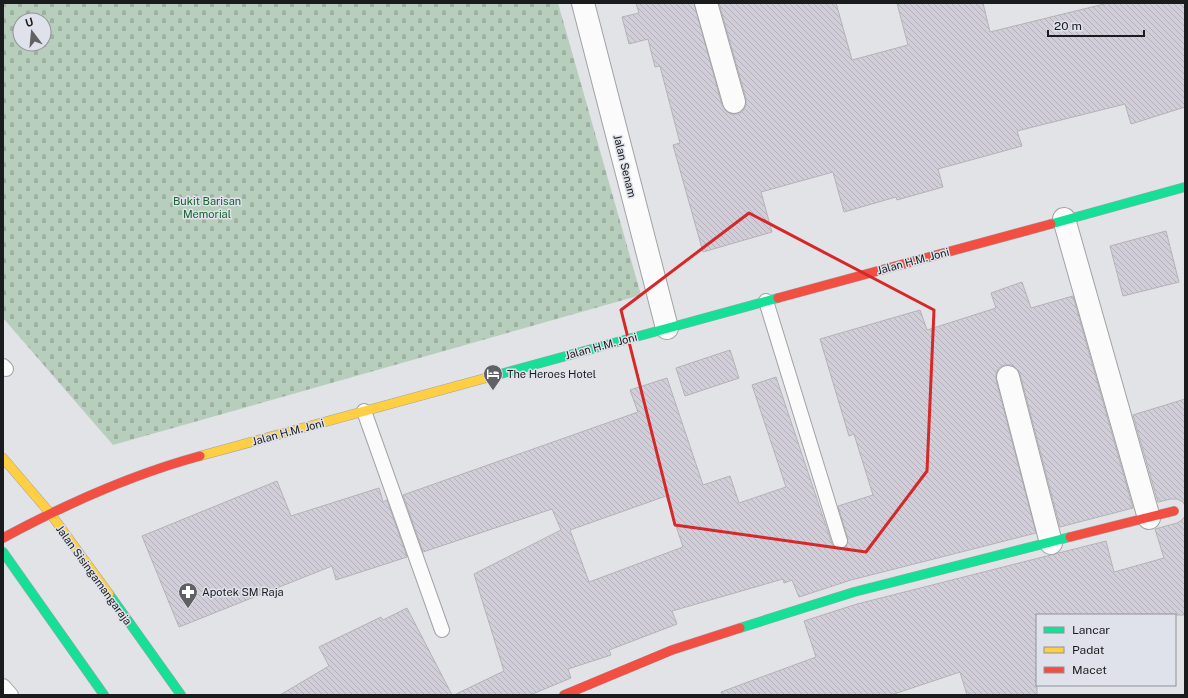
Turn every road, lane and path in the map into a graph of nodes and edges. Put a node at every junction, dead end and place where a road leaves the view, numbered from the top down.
1 (584, 3) edge
2 (706, 3) edge
3 (734, 102) dead end
4 (1185, 187) edge
5 (1064, 219) junction
6 (766, 301) junction
7 (667, 328) junction
8 (1008, 378) dead end
9 (364, 411) junction
10 (3, 458) edge
11 (1174, 511) dead end
12 (50, 513) junction
13 (1149, 518) junction
14 (3, 538) edge
15 (840, 541) dead end
16 (1051, 543) junction
17 (3, 552) edge
18 (442, 630) dead end
19 (3, 686) edge
20 (11, 695) edge
21 (104, 695) edge
22 (181, 695) edge
23 (564, 695) edge

1 - 7 street, Jalan Senam
2 - 3 street
4 - 5 street, Jalan H.M. Joni
5 - 6 street, Jalan H.M. Joni
5 - 13 street
6 - 7 street, Jalan H.M. Joni
6 - 15 lane
7 - 9 street, Jalan H.M. Joni
8 - 16 street
9 - 12 street, Jalan H.M. Joni
9 - 18 lane
10 - 12 street, Jalan Sisingamangaraja
11 - 13 street
12 - 14 street, Jalan H.M. Joni
12 - 22 street, Jalan Sisingamangaraja
13 - 16 street
16 - 23 street
17 - 21 street
19 - 20 lane

